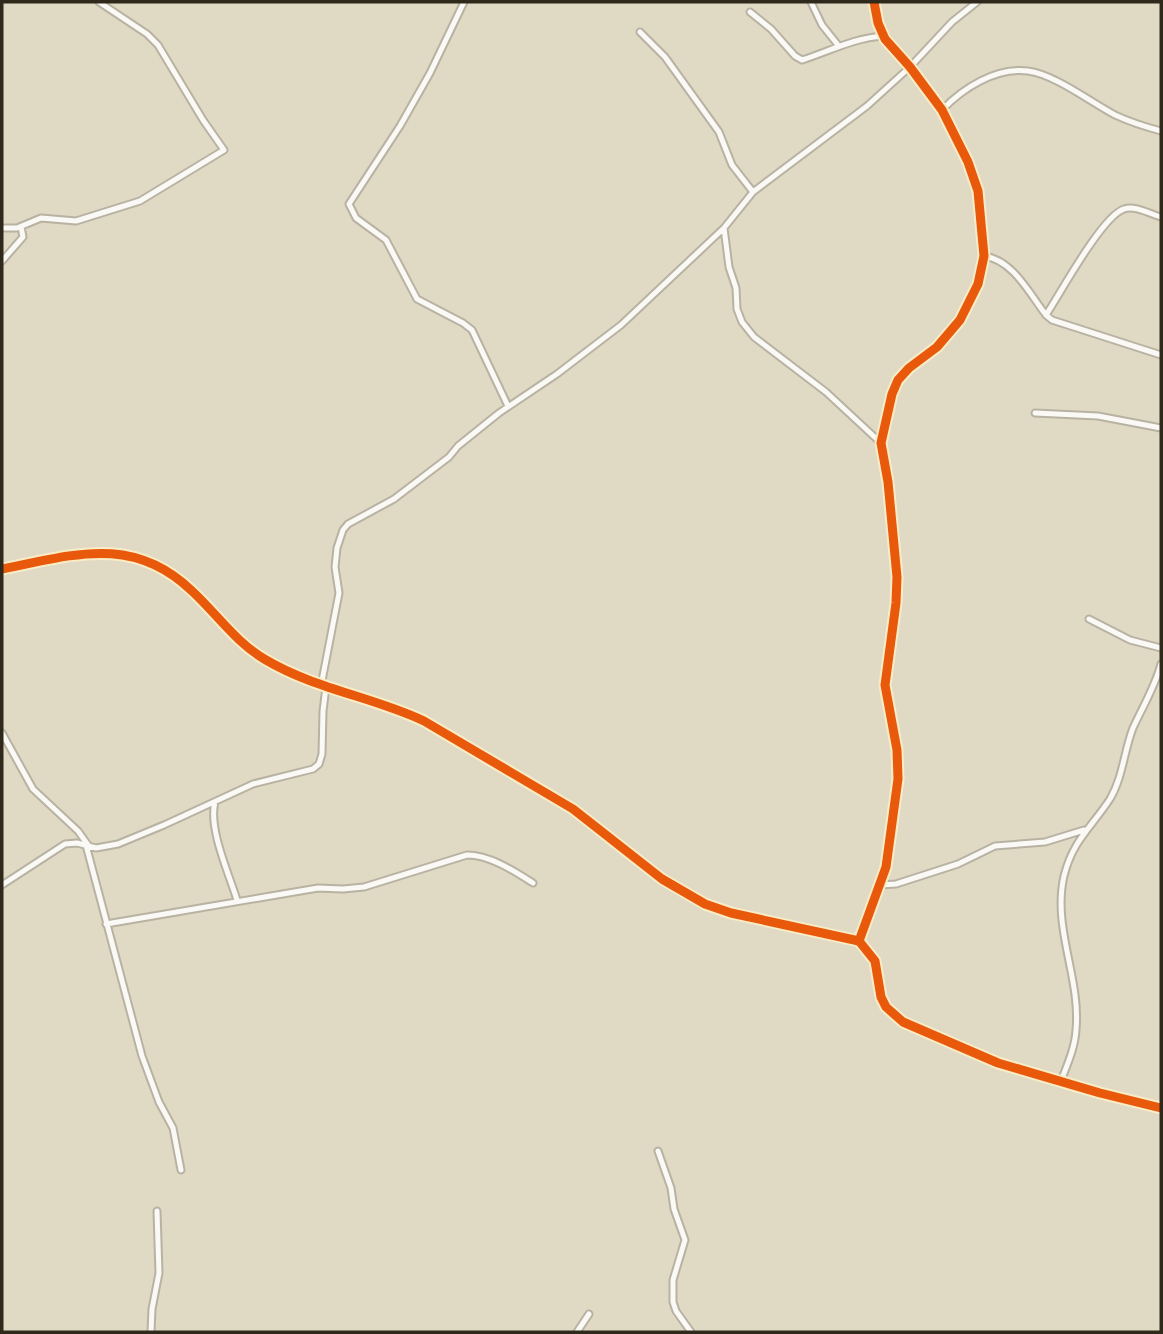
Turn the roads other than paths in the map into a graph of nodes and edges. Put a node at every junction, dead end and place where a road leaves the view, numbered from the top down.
1 (99, 2) edge
2 (464, 2) edge
3 (811, 2) edge
4 (874, 2) edge
5 (977, 2) edge
6 (750, 12) dead end
7 (640, 32) dead end
8 (883, 36) junction
9 (838, 45) junction
10 (910, 66) junction
11 (942, 110) junction
12 (1161, 131) edge
13 (753, 192) junction
14 (1161, 217) edge
15 (21, 227) junction
16 (2, 228) edge
17 (724, 228) junction
18 (984, 256) junction
19 (2, 261) edge
20 (1046, 315) junction
21 (1161, 355) edge
22 (508, 405) junction
23 (1035, 413) dead end
24 (1161, 428) edge
25 (881, 443) junction
26 (2, 569) edge
27 (1089, 619) dead end
28 (1161, 648) edge
29 (1161, 664) edge
30 (324, 686) junction
31 (2, 733) edge
32 (215, 801) junction
33 (1087, 828) junction
34 (87, 845) junction
35 (533, 883) dead end
36 (2, 885) edge
37 (880, 885) junction
38 (237, 900) junction
39 (106, 924) junction
40 (859, 941) junction
41 (1060, 1081) junction
42 (1161, 1108) edge
43 (658, 1151) dead end
44 (181, 1170) dead end
45 (157, 1211) dead end
46 (589, 1314) dead end
47 (151, 1332) edge
48 (577, 1332) edge
49 (691, 1332) edge

1 - 15 street
2 - 22 street
3 - 9 street
4 - 8 street
5 - 10 street
6 - 9 street
7 - 13 street
8 - 9 street
8 - 10 street
10 - 11 street
10 - 13 street
11 - 12 street
11 - 18 street
13 - 17 street
14 - 20 street
15 - 16 street
15 - 19 street
17 - 22 street
17 - 25 street
18 - 20 street
18 - 25 street
20 - 21 street
22 - 30 street
23 - 24 street
25 - 37 street
26 - 30 street
27 - 28 street
29 - 33 street
30 - 32 street
30 - 40 street
31 - 34 street
32 - 34 street
32 - 38 street
33 - 37 street
33 - 41 street
34 - 36 street
34 - 39 street
35 - 38 street
37 - 40 street
38 - 39 street
39 - 44 street
40 - 41 street
41 - 42 street
43 - 49 street
45 - 47 street
46 - 48 street

